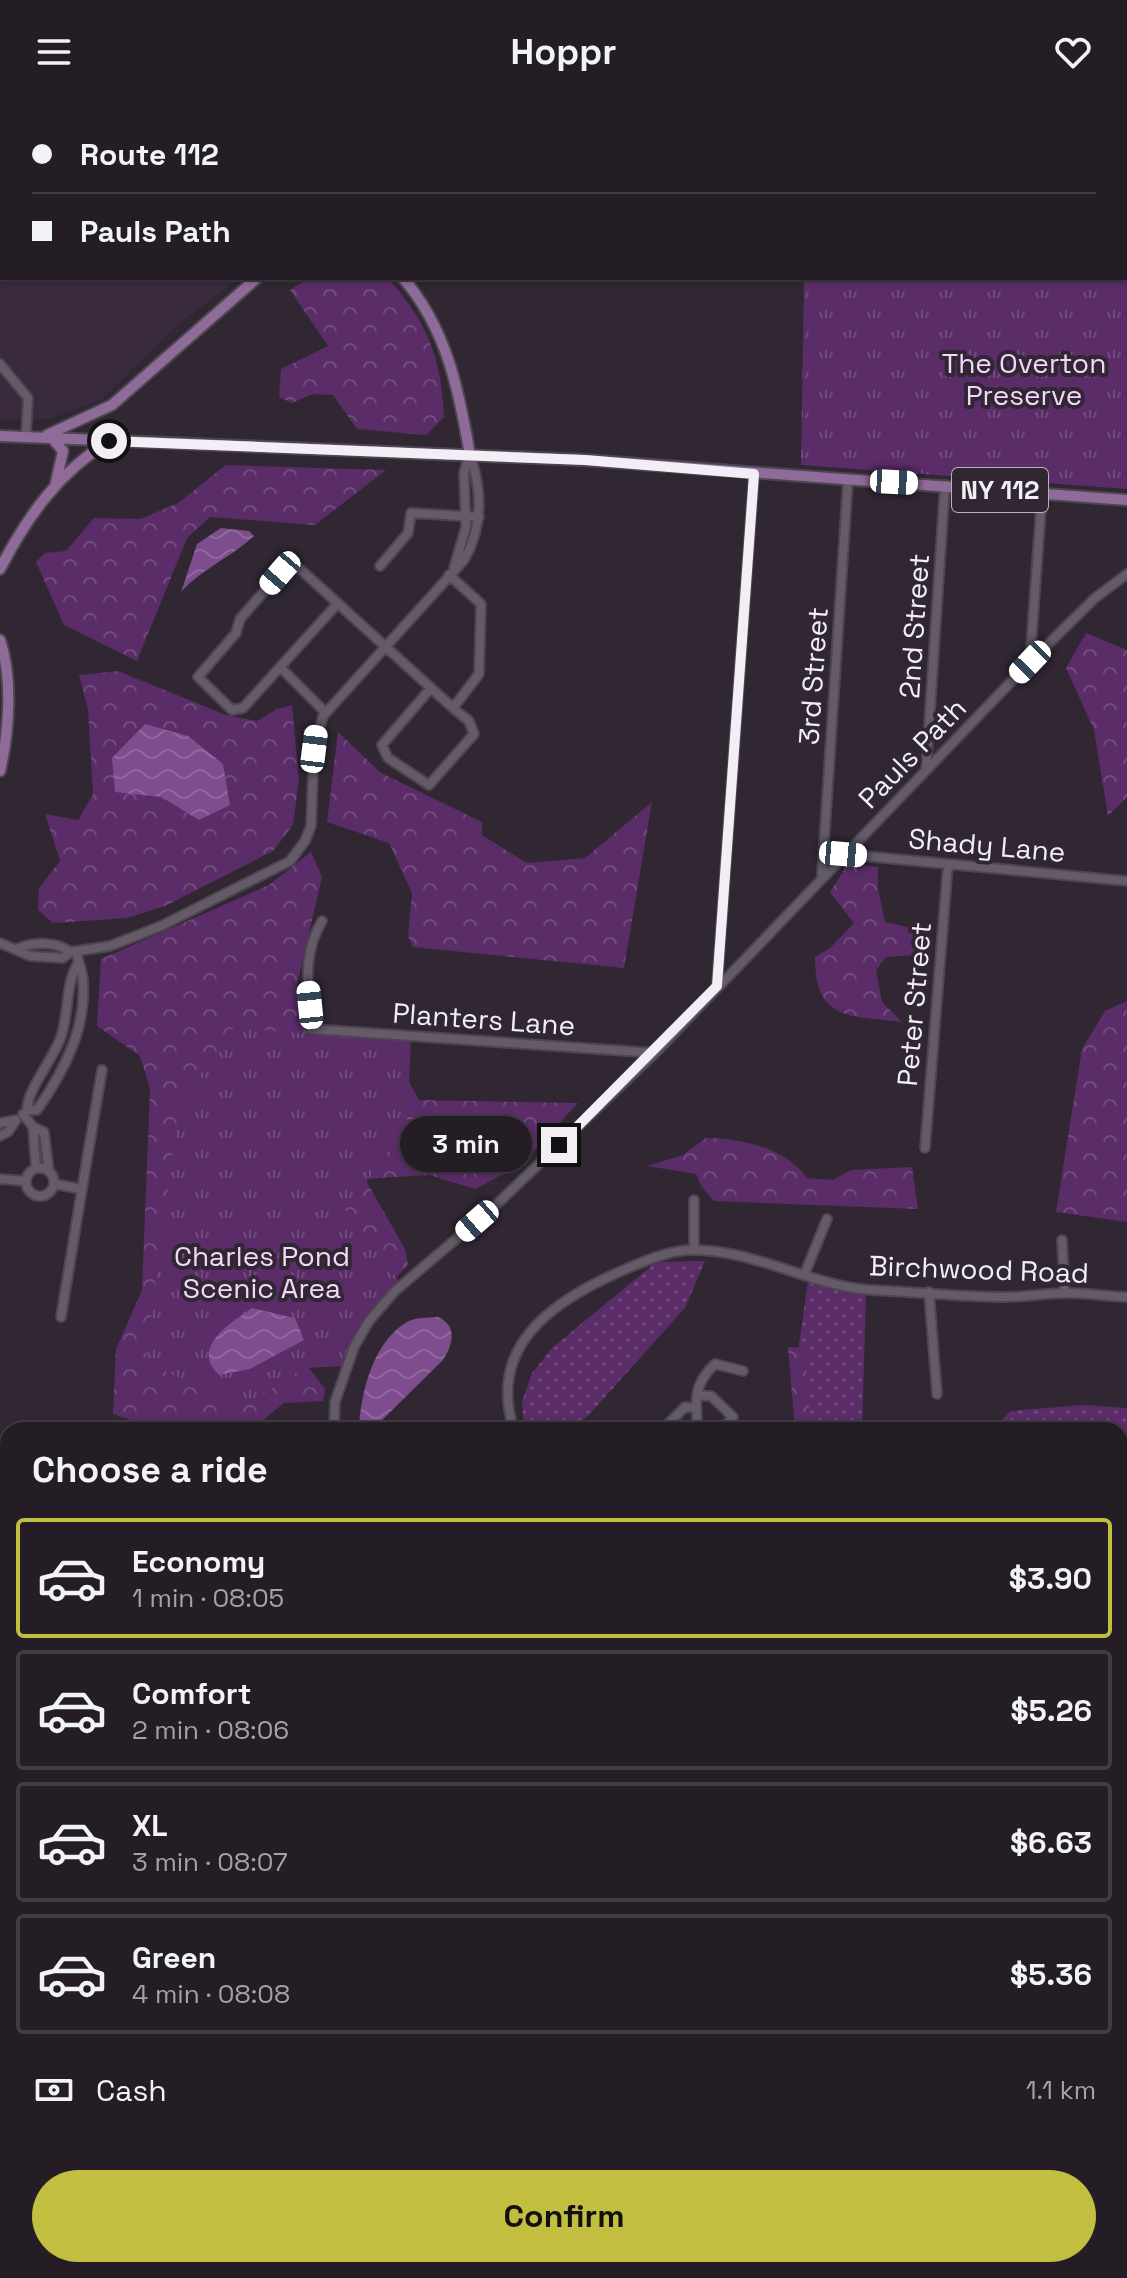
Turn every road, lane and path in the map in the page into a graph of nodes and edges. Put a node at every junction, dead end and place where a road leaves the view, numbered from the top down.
1 (255, 280) edge
2 (404, 280) edge
3 (0, 364) edge
4 (0, 436) edge
5 (26, 436) junction
6 (47, 438) junction
7 (109, 441) junction
8 (470, 455) junction
9 (754, 474) junction
10 (848, 480) junction
11 (55, 484) junction
12 (945, 485) junction
13 (1042, 494) junction
14 (1127, 500) edge
15 (466, 516) junction
16 (479, 517) junction
17 (380, 566) dead end
18 (0, 569) edge
19 (452, 572) junction
20 (1127, 574) edge
21 (338, 603) junction
22 (0, 640) edge
23 (385, 646) junction
24 (1030, 662) junction
25 (280, 667) junction
26 (431, 688) junction
27 (453, 708) junction
28 (326, 713) junction
29 (0, 771) edge
30 (926, 771) junction
31 (843, 854) junction
32 (948, 864) junction
33 (822, 875) junction
34 (1127, 881) edge
35 (322, 921) dead end
36 (0, 943) edge
37 (73, 951) junction
38 (77, 965) junction
39 (717, 986) junction
40 (655, 1053) junction
41 (102, 1070) dead end
42 (22, 1115) junction
43 (0, 1123) edge
44 (33, 1127) junction
45 (0, 1136) edge
46 (925, 1148) dead end
47 (36, 1168) junction
48 (49, 1172) junction
49 (0, 1179) edge
50 (26, 1181) junction
51 (54, 1184) junction
52 (82, 1189) junction
53 (694, 1200) dead end
54 (827, 1219) dead end
55 (1062, 1240) dead end
56 (694, 1250) junction
57 (805, 1273) junction
58 (929, 1292) junction
59 (1065, 1293) junction
60 (1127, 1297) edge
61 (61, 1317) dead end
62 (743, 1371) dead end
63 (937, 1394) dead end
64 (697, 1395) junction
65 (696, 1408) junction
66 (334, 1422) edge
67 (513, 1422) edge
68 (670, 1422) edge
69 (697, 1422) edge
70 (729, 1422) edge

1 - 6 main road
2 - 8 main road
3 - 5 street
4 - 5 main road
5 - 6 main road
6 - 7 main road
6 - 11 main road
7 - 8 main road, NY 112
7 - 11 main road
8 - 9 main road, NY 112
8 - 15 street
8 - 16 street
9 - 10 main road, NY 112
9 - 39 street
10 - 12 main road, NY 112
10 - 33 street, 3rd Street
11 - 18 main road
12 - 13 main road, NY 112
12 - 30 street, 2nd Street
13 - 14 main road, NY 112
13 - 24 street
15 - 16 street
15 - 17 street
15 - 19 street
16 - 19 street
19 - 23 street
19 - 27 street
20 - 24 street, Pauls Path
21 - 23 street
21 - 25 street
21 - 25 street
22 - 29 main road
23 - 26 street
23 - 28 street
24 - 30 street, Pauls Path
25 - 28 street
26 - 27 street
26 - 27 street
28 - 37 street
30 - 31 street, Pauls Path
31 - 32 street, Shady Lane
31 - 33 street, Pauls Path
32 - 34 street, Shady Lane
32 - 46 street, Peter Street
33 - 39 street, Pauls Path
35 - 40 street, Planters Lane
36 - 37 street
37 - 38 street
38 - 42 street
38 - 42 street
39 - 40 street, Pauls Path
40 - 66 street, Pauls Path
41 - 52 street
42 - 43 street
42 - 44 street
42 - 45 street
44 - 47 street
44 - 48 street
47 - 48 street
47 - 50 street
48 - 51 street
49 - 50 street
50 - 51 street
51 - 52 street
52 - 61 street
53 - 56 street
54 - 57 street
55 - 59 street
56 - 57 street, Birchwood Road
56 - 67 street, Birchwood Road
57 - 58 street, Birchwood Road
58 - 59 street, Birchwood Road
58 - 63 street
59 - 60 street, Birchwood Road
62 - 64 street
64 - 65 street
64 - 70 street
65 - 68 street
65 - 69 street

